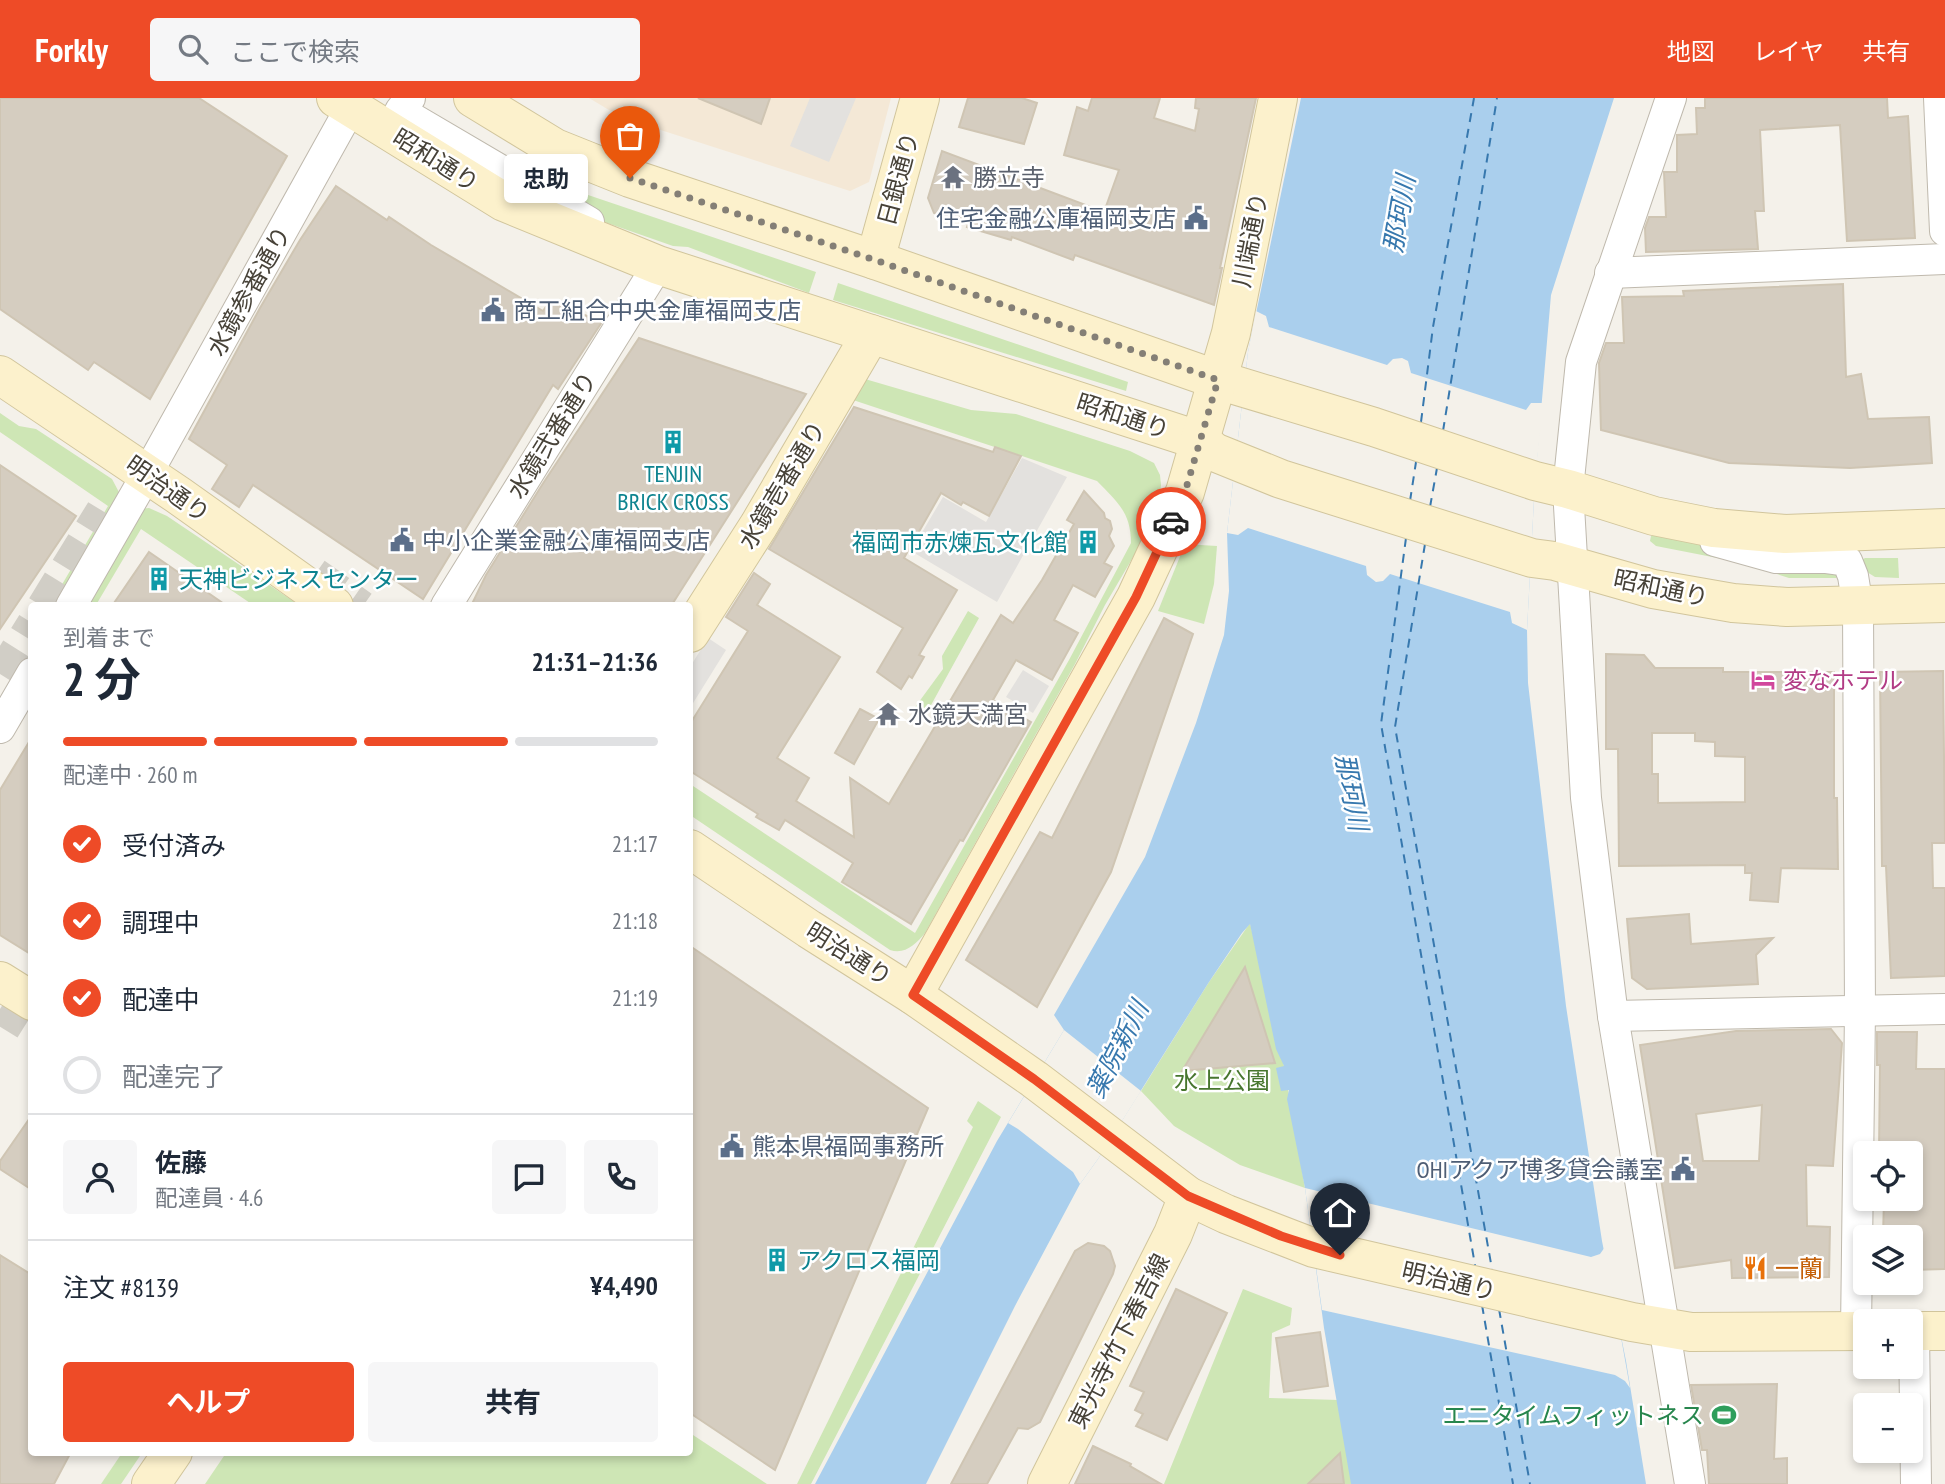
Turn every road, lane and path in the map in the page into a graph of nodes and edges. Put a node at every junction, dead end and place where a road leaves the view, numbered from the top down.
1 (410, 98) edge
2 (473, 98) edge
3 (920, 98) edge
4 (1278, 98) edge
5 (1671, 98) edge
6 (1938, 98) edge
7 (344, 103) edge
8 (1945, 231) edge
9 (1945, 259) edge
10 (875, 260) junction
11 (659, 265) junction
12 (1610, 273) junction
13 (871, 334) junction
14 (0, 375) edge
15 (1231, 384) junction
16 (1201, 441) junction
17 (147, 474) junction
18 (1552, 485) junction
19 (1714, 528) junction
20 (1945, 528) edge
21 (1571, 567) junction
22 (1938, 597) edge
23 (73, 602) edge
24 (328, 602) tunnel mouth
25 (448, 602) edge
26 (1858, 607) junction
27 (693, 629) edge
28 (28, 681) edge
29 (0, 728) edge
30 (693, 851) edge
31 (0, 981) edge
32 (913, 995) junction
33 (28, 998) edge
34 (1945, 1009) edge
35 (1860, 1010) junction
36 (1613, 1016) junction
37 (1188, 1196) junction
38 (1861, 1309) edge
39 (1663, 1327) junction
40 (1853, 1331) edge
41 (1921, 1379) edge
42 (170, 1456) edge
43 (151, 1484) edge
44 (1047, 1484) edge
45 (1690, 1484) edge
46 (1916, 1484) edge

1 - 11 street
2 - 10 street
3 - 10 street, 日銀通り
4 - 15 street, 川端通り
5 - 12 street
6 - 8 street
7 - 11 street, 昭和通り
7 - 17 street, 水鏡参番通り
9 - 12 street
10 - 15 street
11 - 13 street, 昭和通り
11 - 25 street, 水鏡弐番通り
12 - 18 street
13 - 16 street, 昭和通り
13 - 27 street, 水鏡壱番通り
14 - 17 street, 明治通り
15 - 16 street, 川端通り
15 - 18 street
16 - 21 street, 昭和通り
16 - 32 street, 川端通り
17 - 23 street, 水鏡参番通り
17 - 24 street, 明治通り
18 - 19 street
18 - 21 street
19 - 20 street
19 - 26 street
21 - 26 street, 昭和通り
21 - 36 street
22 - 26 street, 昭和通り
26 - 35 street
28 - 29 street
30 - 32 street, 明治通り
31 - 33 street
32 - 37 street, 明治通り
34 - 35 street
35 - 36 street
35 - 38 street
36 - 39 street
37 - 39 street, 明治通り
37 - 44 street, 東光寺竹下春吉線
39 - 40 street, 明治通り
39 - 45 street
41 - 46 street
42 - 43 street

